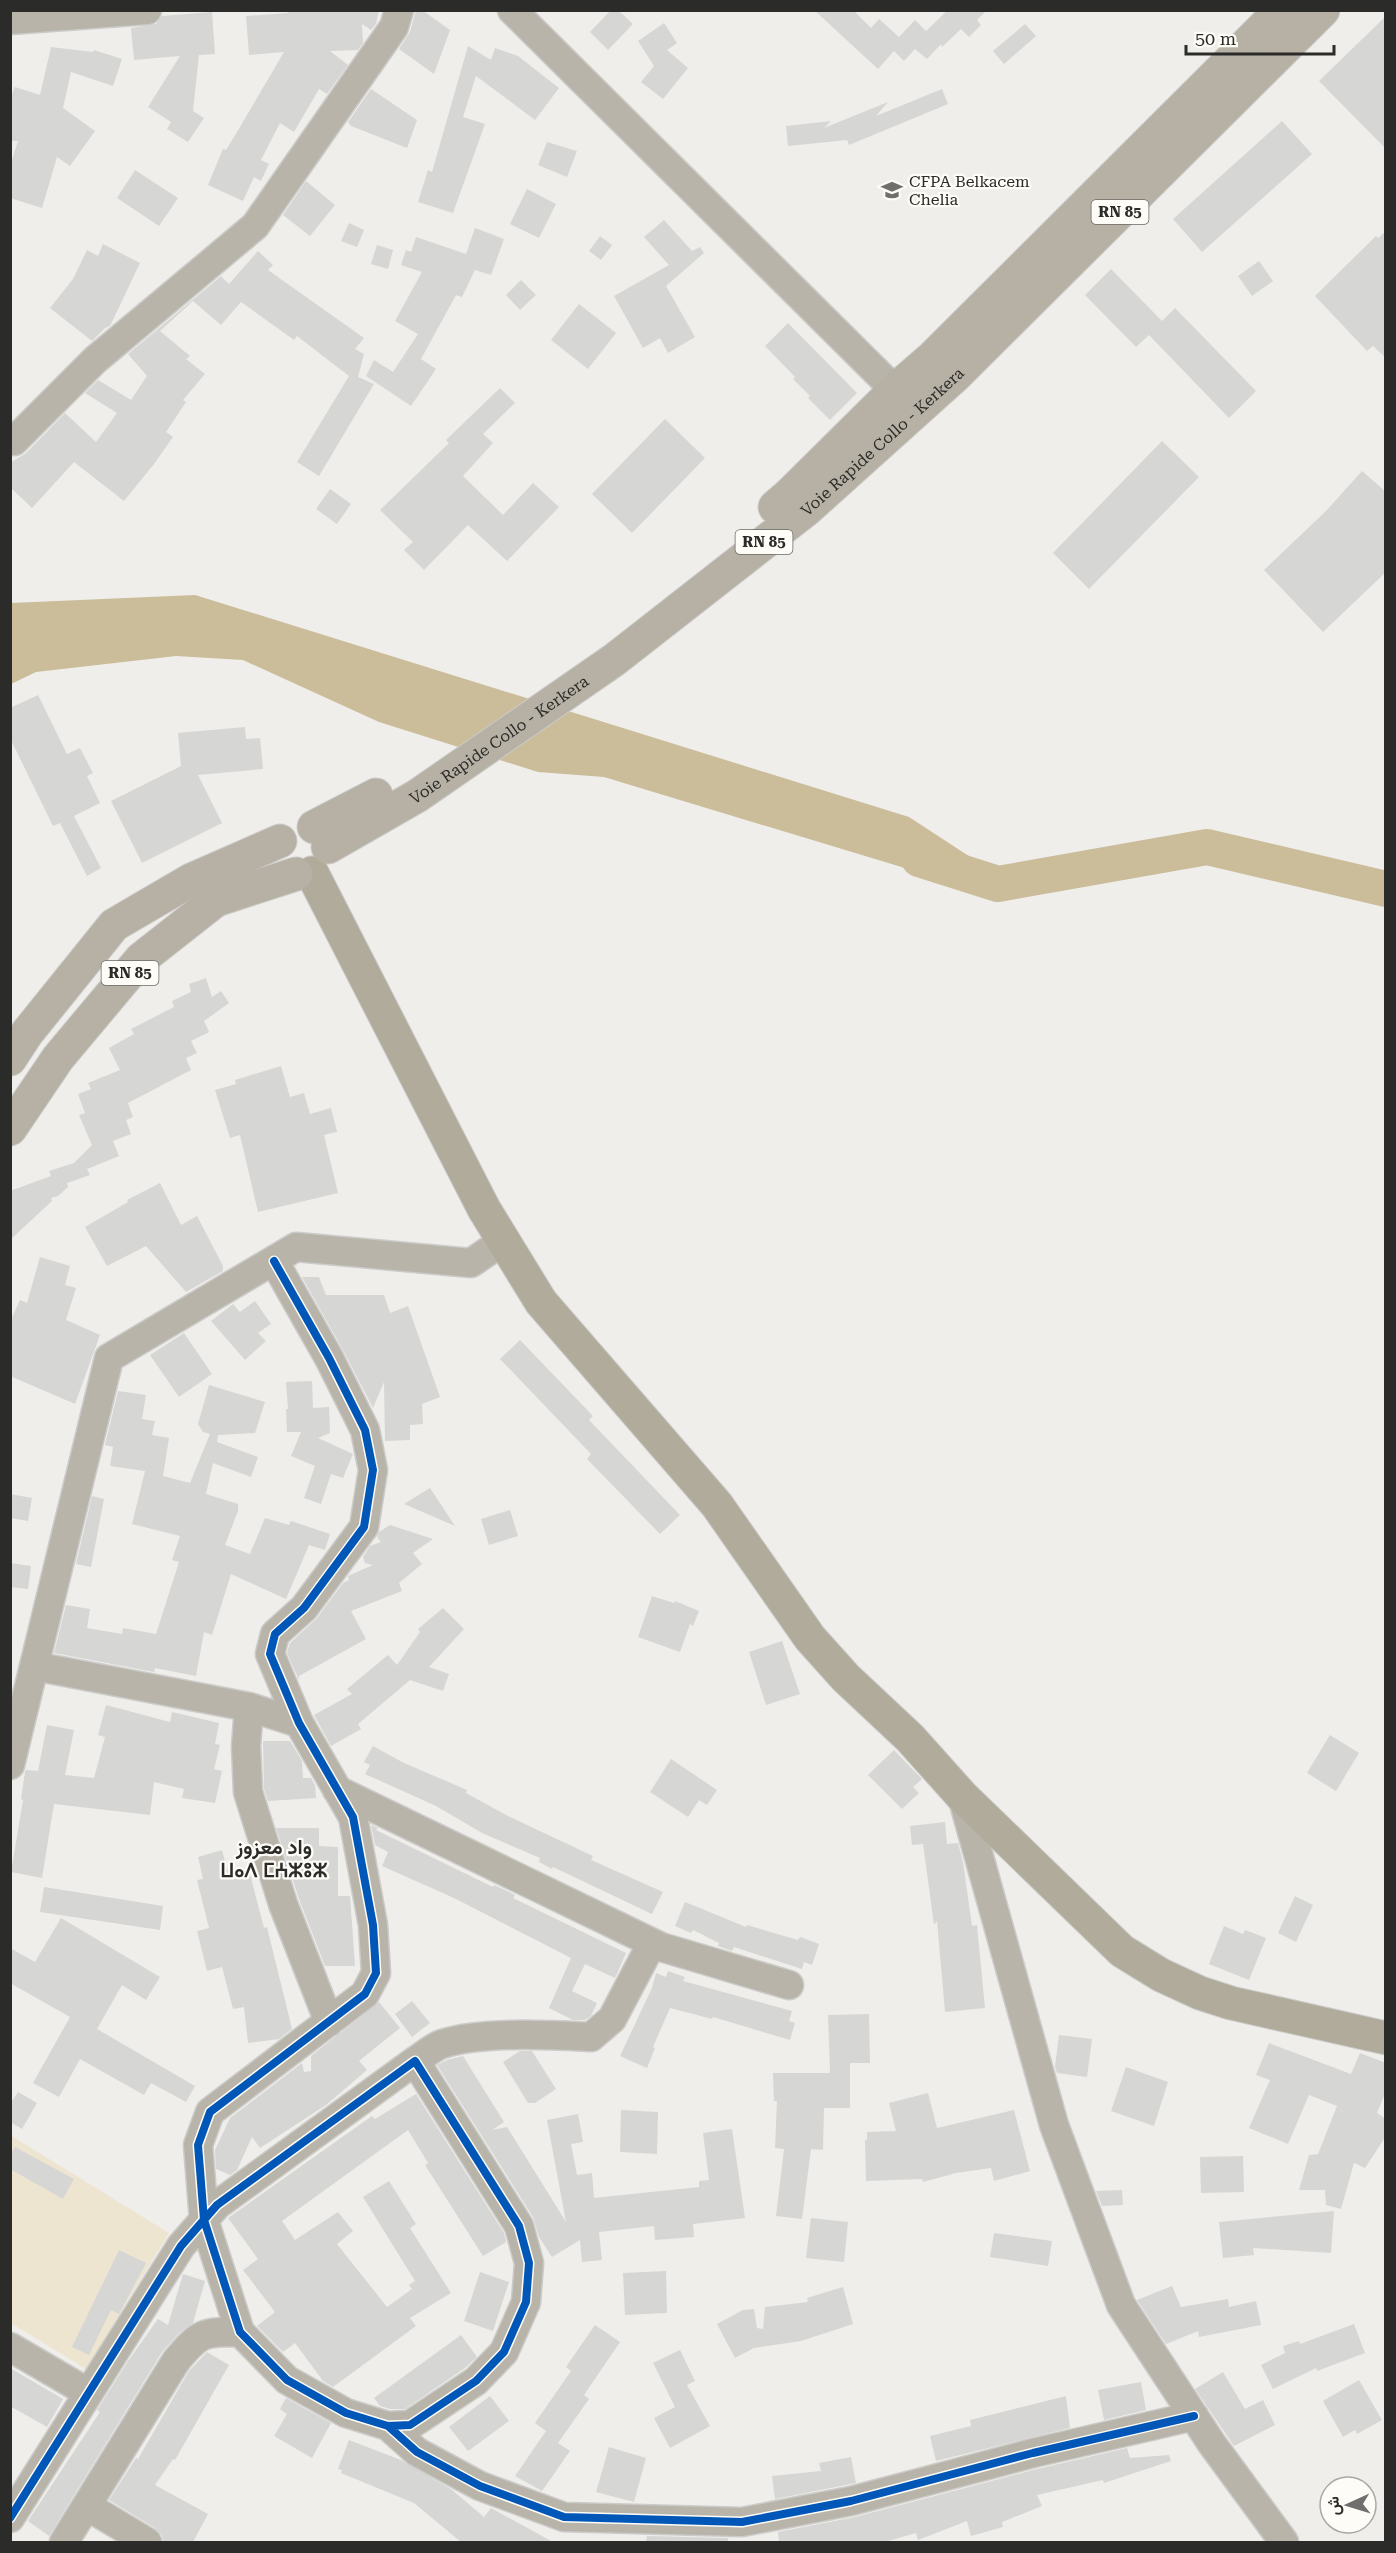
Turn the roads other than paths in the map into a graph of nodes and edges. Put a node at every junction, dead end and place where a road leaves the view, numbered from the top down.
1 (147, 10) edge
2 (399, 10) edge
3 (1281, 10) edge
4 (1323, 10) edge
5 (520, 13) edge
6 (10, 20) edge
7 (906, 401) junction
8 (14, 441) dead end
9 (312, 855) junction
10 (10, 1059) edge
11 (10, 1129) edge
12 (503, 1241) junction
13 (274, 1260) junction
14 (34, 1666) junction
15 (249, 1707) junction
16 (299, 1723) junction
17 (10, 1765) edge
18 (337, 1790) junction
19 (962, 1796) junction
20 (652, 1943) junction
21 (789, 1985) dead end
22 (328, 2022) junction
23 (1386, 2038) edge
24 (415, 2061) junction
25 (204, 2220) junction
26 (240, 2332) junction
27 (10, 2347) edge
28 (87, 2392) junction
29 (1194, 2416) junction
30 (388, 2426) junction
31 (87, 2506) junction
32 (11, 2518) edge
33 (64, 2542) edge
34 (147, 2542) edge
35 (1284, 2542) edge

1 - 6 street
2 - 8 street
3 - 7 highway, Voie Rapide Collo - Kerkera / RN 85
4 - 7 highway, Voie Rapide Collo - Kerkera / RN 85
5 - 7 street
7 - 9 highway, Voie Rapide Collo - Kerkera / RN 85
9 - 10 highway, RN 85
9 - 11 highway, Voie Rapide Collo - Kerkera / RN 85
9 - 12 main road
12 - 13 street
12 - 19 main road
13 - 14 street
13 - 16 street
14 - 15 street
14 - 17 street
15 - 16 street
15 - 22 street
16 - 18 street
18 - 20 street
18 - 22 street
19 - 23 main road
19 - 29 street
20 - 21 street
20 - 24 street
22 - 25 street
24 - 25 street
24 - 30 street
25 - 26 street
25 - 28 street
26 - 30 street
26 - 31 street
27 - 28 street
28 - 32 street
29 - 30 street
29 - 35 street
31 - 33 street
31 - 34 street

